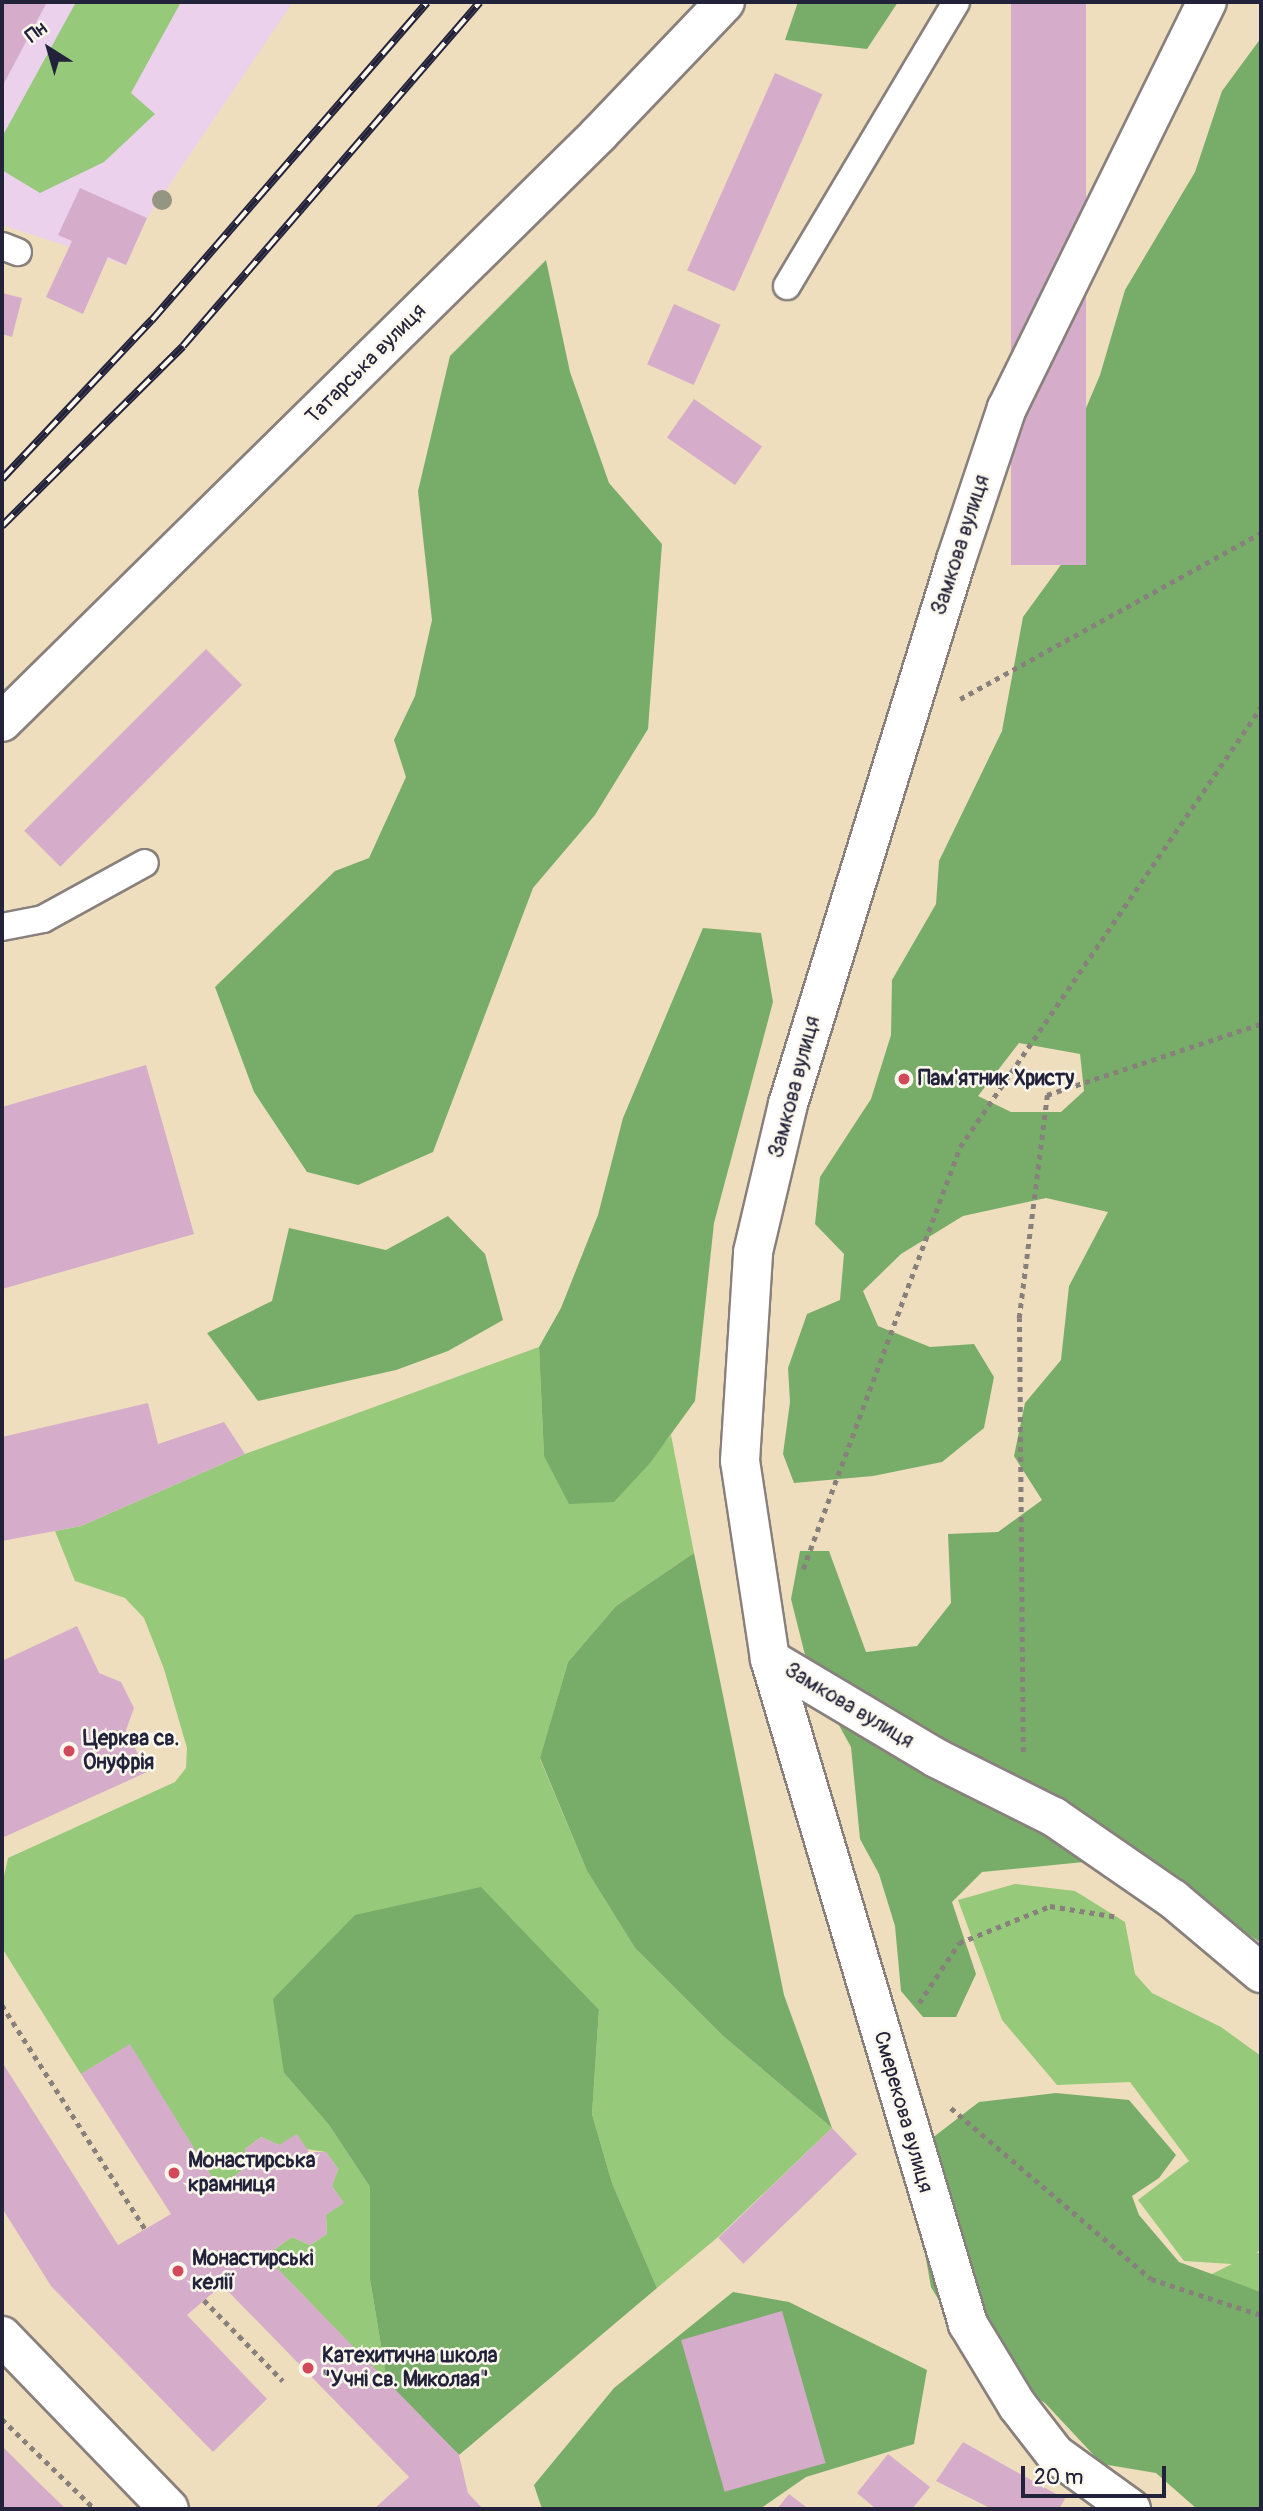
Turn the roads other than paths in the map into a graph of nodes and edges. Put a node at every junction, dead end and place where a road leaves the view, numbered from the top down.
1 (725, 2) edge
2 (956, 2) edge
3 (1207, 2) edge
4 (787, 286) dead end
5 (2, 722) edge
6 (145, 863) dead end
7 (2, 927) edge
8 (770, 1659) junction
9 (1261, 1973) edge
10 (2, 2336) edge
11 (169, 2509) edge
12 (1130, 2509) edge

1 - 5 street, Татарська вулиця
2 - 4 lane
3 - 8 street, Замкова вулиця
6 - 7 lane
8 - 9 street, Замкова вулиця
8 - 12 street, Смерекова вулиця
10 - 11 street

